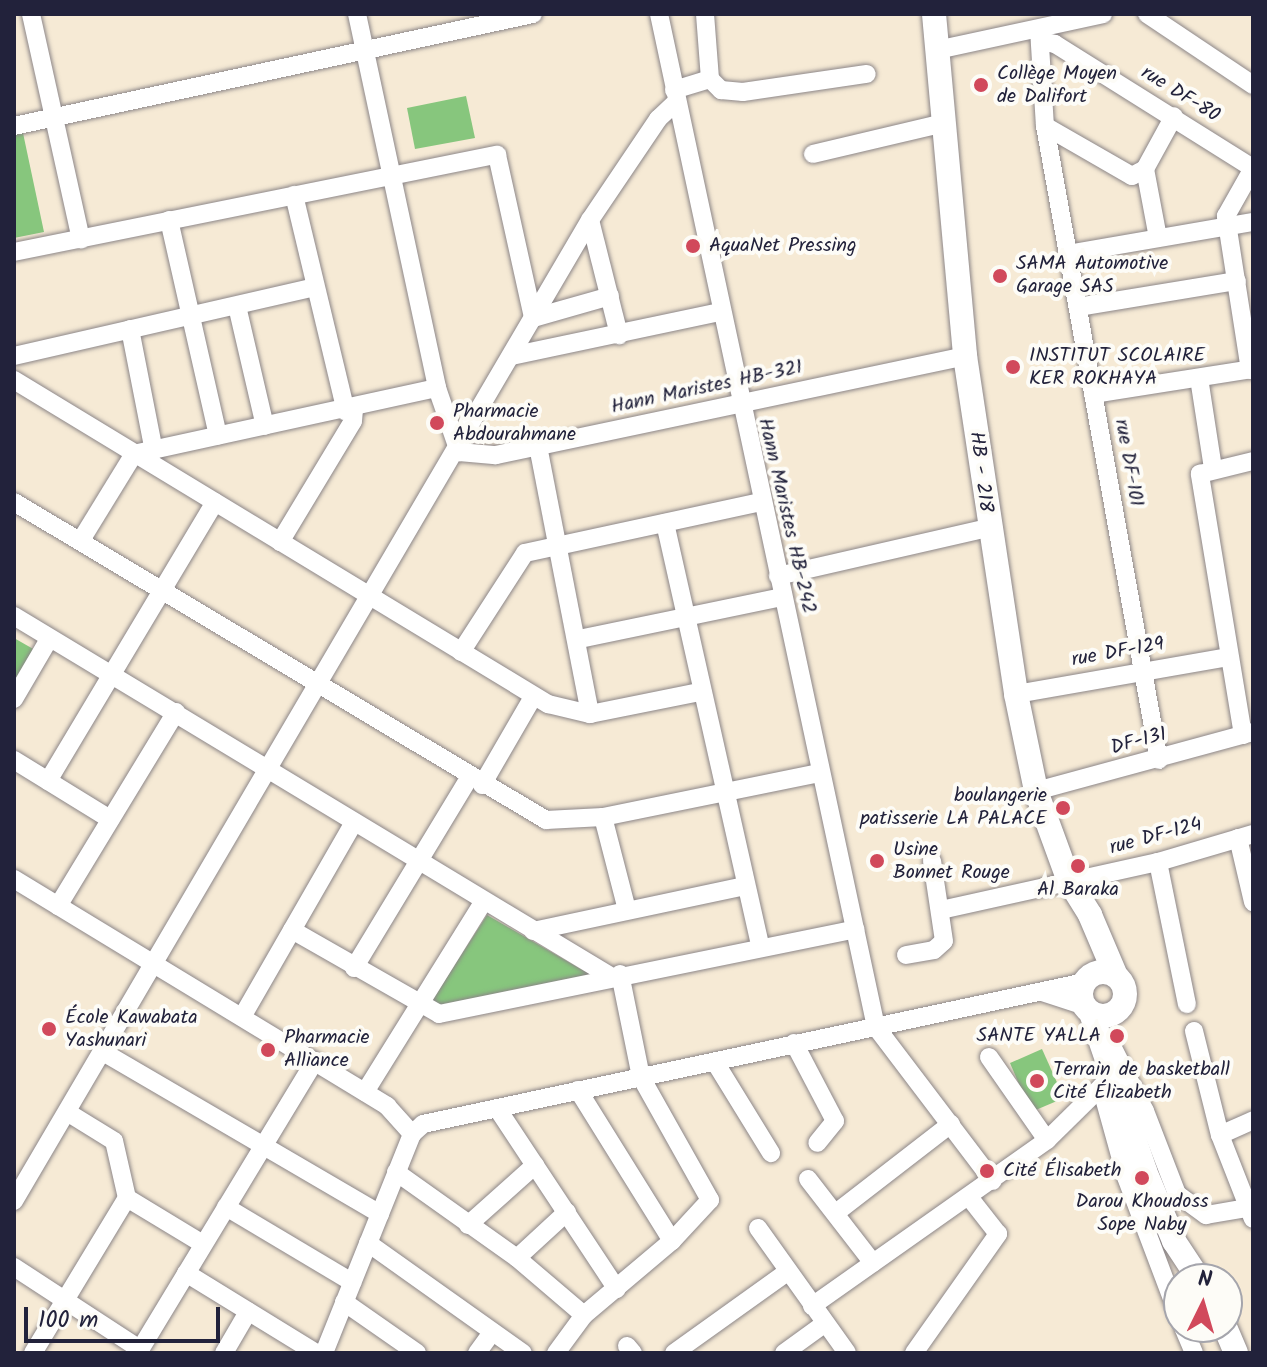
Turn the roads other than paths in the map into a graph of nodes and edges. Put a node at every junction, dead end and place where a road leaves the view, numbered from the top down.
1 (31, 14) edge
2 (357, 14) edge
3 (533, 14) edge
4 (659, 14) edge
5 (705, 14) edge
6 (934, 14) edge
7 (1103, 14) edge
8 (1147, 14) edge
9 (1076, 17) edge
10 (1039, 35) junction
11 (365, 49) junction
12 (937, 50) junction
13 (867, 74) dead end
14 (710, 79) junction
15 (1253, 85) edge
16 (675, 96) junction
17 (1174, 116) junction
18 (52, 117) junction
19 (944, 123) junction
20 (14, 126) edge
21 (1045, 126) junction
22 (813, 154) dead end
23 (1253, 168) edge
24 (1145, 169) junction
25 (392, 175) junction
26 (294, 195) junction
27 (1226, 218) junction
28 (169, 220) junction
29 (590, 220) junction
30 (1253, 222) edge
31 (1158, 238) junction
32 (81, 240) junction
33 (14, 252) edge
34 (1067, 254) junction
35 (1237, 281) junction
36 (315, 287) junction
37 (610, 296) junction
38 (237, 306) junction
39 (1078, 307) junction
40 (720, 312) junction
41 (188, 316) junction
42 (533, 318) junction
43 (130, 329) junction
44 (619, 335) junction
45 (14, 356) edge
46 (511, 356) junction
47 (965, 356) junction
48 (1251, 369) edge
49 (1199, 378) junction
50 (14, 380) edge
51 (437, 388) junction
52 (1093, 394) junction
53 (739, 404) junction
54 (350, 411) junction
55 (265, 426) junction
56 (218, 436) junction
57 (538, 446) junction
58 (154, 451) junction
59 (459, 452) junction
60 (134, 454) junction
61 (1253, 461) edge
62 (1213, 468) junction
63 (14, 502) edge
64 (215, 502) junction
65 (761, 502) junction
66 (665, 523) junction
67 (987, 528) junction
68 (81, 540) junction
69 (280, 542) junction
70 (561, 545) junction
71 (778, 576) junction
72 (162, 590) junction
73 (782, 597) junction
74 (371, 600) junction
75 (15, 619) edge
76 (686, 619) junction
77 (49, 639) junction
78 (579, 639) junction
79 (461, 652) junction
80 (1229, 657) junction
81 (1142, 672) junction
82 (111, 675) junction
83 (319, 688) junction
84 (699, 692) junction
85 (1016, 694) junction
86 (533, 697) junction
87 (14, 699) edge
88 (176, 712) junction
89 (590, 714) junction
90 (1248, 733) edge
91 (14, 760) edge
92 (1159, 760) junction
93 (270, 770) junction
94 (819, 773) junction
95 (48, 781) junction
96 (476, 782) junction
97 (1036, 791) junction
98 (722, 794) junction
99 (603, 817) junction
100 (110, 819) junction
101 (354, 822) junction
102 (1245, 836) edge
103 (419, 861) junction
104 (932, 861) dead end
105 (1158, 862) junction
106 (14, 879) edge
107 (1069, 881) junction
108 (744, 886) junction
109 (484, 901) junction
110 (1253, 902) edge
111 (58, 906) junction
112 (627, 910) junction
113 (941, 910) junction
114 (1090, 915) junction
115 (855, 929) junction
116 (292, 930) junction
117 (533, 931) junction
118 (760, 946) junction
119 (906, 955) dead end
120 (155, 964) junction
121 (354, 968) junction
122 (615, 975) junction
123 (1116, 976) junction
124 (1088, 979) junction
125 (1042, 992) junction
126 (1187, 1004) dead end
127 (419, 1006) junction
128 (1088, 1010) junction
129 (1116, 1013) junction
130 (242, 1017) junction
131 (876, 1027) junction
132 (1194, 1031) dead end
133 (794, 1043) junction
134 (103, 1052) junction
135 (989, 1057) dead end
136 (315, 1061) junction
137 (715, 1062) junction
138 (1108, 1069) junction
139 (641, 1077) junction
140 (578, 1090) junction
141 (365, 1092) junction
142 (497, 1108) junction
143 (67, 1112) junction
144 (1253, 1120) edge
145 (951, 1124) junction
146 (412, 1134) junction
147 (1220, 1135) junction
148 (1047, 1140) junction
149 (817, 1143) dead end
150 (263, 1147) junction
151 (771, 1153) dead end
152 (535, 1165) junction
153 (396, 1172) junction
154 (20, 1177) edge
155 (808, 1179) dead end
156 (993, 1181) junction
157 (969, 1197) junction
158 (127, 1198) junction
159 (14, 1201) edge
160 (226, 1207) junction
161 (1252, 1211) edge
162 (567, 1212) junction
163 (837, 1212) junction
164 (380, 1214) junction
165 (468, 1225) junction
166 (758, 1228) dead end
167 (672, 1241) junction
168 (368, 1243) junction
169 (203, 1244) junction
170 (517, 1258) junction
171 (873, 1263) junction
172 (1188, 1263) edge
173 (14, 1267) edge
174 (787, 1272) junction
175 (186, 1273) junction
176 (1163, 1275) edge
177 (352, 1282) junction
178 (617, 1289) junction
179 (65, 1300) junction
180 (344, 1302) junction
181 (812, 1306) junction
182 (248, 1312) junction
183 (584, 1315) junction
184 (824, 1324) junction
185 (492, 1332) junction
186 (139, 1351) edge
187 (33, 1353) edge
188 (224, 1353) edge
189 (316, 1353) edge
190 (324, 1353) edge
191 (417, 1353) edge
192 (477, 1353) edge
193 (523, 1353) edge
194 (556, 1353) edge
195 (674, 1353) edge
196 (784, 1353) edge
197 (847, 1353) edge
198 (914, 1353) edge

1 - 18 street
2 - 11 street
3 - 11 street
4 - 16 street, Hann Maristes HB-242
5 - 14 street
6 - 12 main road, HB - 218
7 - 9 street
8 - 15 street
9 - 10 street
10 - 12 street
10 - 17 street, rue DF-80
10 - 21 street, rue DF-101
11 - 18 street
11 - 25 street
12 - 19 main road, HB - 218
13 - 14 street
14 - 16 street
16 - 29 street
16 - 40 street, Hann Maristes HB-242
17 - 23 street, rue DF-80
17 - 24 street
18 - 20 street
18 - 32 street
19 - 22 street
19 - 47 main road, HB - 218
21 - 24 street
21 - 34 street, rue DF-101
23 - 27 street
24 - 31 street
25 - 26 street
25 - 42 street
25 - 51 street
26 - 28 street
26 - 36 street
27 - 30 street
27 - 31 street
27 - 35 street
28 - 32 street
28 - 41 street
29 - 37 street
29 - 42 street
31 - 34 street
32 - 33 street
34 - 39 street, rue DF-101
35 - 39 street
35 - 48 street
36 - 38 street
36 - 54 street
37 - 42 street
37 - 44 street
38 - 41 street
38 - 55 street
39 - 52 street, rue DF-101
40 - 44 street
40 - 53 street, Hann Maristes HB-242
41 - 43 street
41 - 56 street
42 - 46 street
43 - 45 street
43 - 58 street
44 - 46 street
46 - 59 street
47 - 53 street, Hann Maristes HB-321
47 - 67 main road, HB - 218
48 - 49 street
49 - 52 street
49 - 62 street
50 - 60 street
51 - 54 street
51 - 59 street
52 - 81 street, rue DF-101
53 - 57 street, Hann Maristes HB-321
53 - 65 street, Hann Maristes HB-242
54 - 55 street
54 - 69 street
55 - 56 street
56 - 58 street
57 - 59 street, Hann Maristes HB-321
57 - 70 street
58 - 60 street
59 - 74 street
60 - 64 street
60 - 68 street
61 - 62 street
62 - 80 street
63 - 68 street
64 - 69 street
64 - 72 street
65 - 66 street
65 - 71 street, Hann Maristes HB-242
66 - 70 street
66 - 76 street
67 - 71 street
67 - 85 main road, HB - 218
68 - 72 street
69 - 74 street
70 - 78 street
70 - 79 street
71 - 73 street, Hann Maristes HB-242
72 - 82 street
72 - 83 street
73 - 76 street
73 - 94 street, Hann Maristes HB-242
74 - 79 street
74 - 83 street
75 - 77 street
76 - 78 street
76 - 84 street
77 - 82 street
77 - 87 street
78 - 89 street
79 - 86 street
80 - 81 street, rue DF-129
80 - 90 street
81 - 85 street, rue DF-129
81 - 92 street, rue DF-101
82 - 88 street
82 - 95 street
83 - 93 street
83 - 96 street
84 - 89 street
84 - 98 street
85 - 97 main road, HB - 218
86 - 89 street
86 - 96 street
88 - 93 street
88 - 100 street
90 - 92 street, DF-131
91 - 95 street
92 - 97 street, DF-131
93 - 101 street
93 - 120 street
94 - 98 street
94 - 115 street, Hann Maristes HB-242
95 - 100 street
96 - 99 street
96 - 103 street
97 - 107 main road, HB - 218
98 - 99 street
98 - 108 street
99 - 112 street
100 - 111 street
101 - 103 street
101 - 116 street
102 - 105 street, rue DF-124
102 - 110 street
103 - 109 street
103 - 121 street
104 - 113 street
105 - 107 street, rue DF-124
105 - 126 street
106 - 111 street
107 - 113 street, rue DF-124
107 - 114 main road, HB - 218
108 - 112 street
108 - 118 street
109 - 117 street
109 - 127 street
111 - 120 street
112 - 117 street
113 - 119 street
114 - 123 main road, HB - 218
114 - 124 main road
115 - 118 street
115 - 131 street, Hann Maristes HB-242
116 - 121 street
116 - 130 street
117 - 122 street
118 - 122 street
120 - 130 street
120 - 134 street
121 - 127 street
122 - 127 street
122 - 139 street
123 - 124 main road
123 - 129 main road
124 - 125 street
124 - 128 main road
125 - 128 street
125 - 131 street
127 - 141 street
128 - 129 main road
128 - 138 main road
129 - 138 main road
130 - 136 street
131 - 133 street
131 - 145 street
132 - 147 street
133 - 137 street
133 - 149 street
134 - 143 street
134 - 150 street
135 - 148 street
136 - 141 street
136 - 150 street
137 - 139 street
137 - 151 street
138 - 148 street
138 - 161 street
138 - 172 main road
138 - 176 street
139 - 140 street
139 - 167 street
140 - 142 street
140 - 167 street
141 - 146 street
142 - 146 street
142 - 152 street
143 - 154 street
143 - 158 street
144 - 147 street
145 - 156 street
145 - 163 street
146 - 153 street
147 - 161 street
148 - 156 street
150 - 160 street
150 - 164 street
152 - 162 street
152 - 165 street
153 - 164 street
153 - 165 street
154 - 159 street
155 - 163 street
156 - 157 street
157 - 171 street
157 - 198 street
158 - 169 street
158 - 179 street
160 - 169 street
160 - 177 street
162 - 170 street
162 - 178 street
163 - 171 street
164 - 168 street
165 - 170 street
166 - 174 street
167 - 178 street
168 - 177 street
168 - 185 street
169 - 175 street
170 - 183 street
171 - 181 street
173 - 179 street
174 - 181 street
174 - 195 street
175 - 182 street
175 - 186 street
177 - 180 street
178 - 183 street
179 - 186 street
179 - 187 street
180 - 190 street
180 - 191 street
181 - 184 street
182 - 188 street
182 - 189 street
183 - 194 street
184 - 196 street
184 - 197 street
185 - 192 street
185 - 193 street

